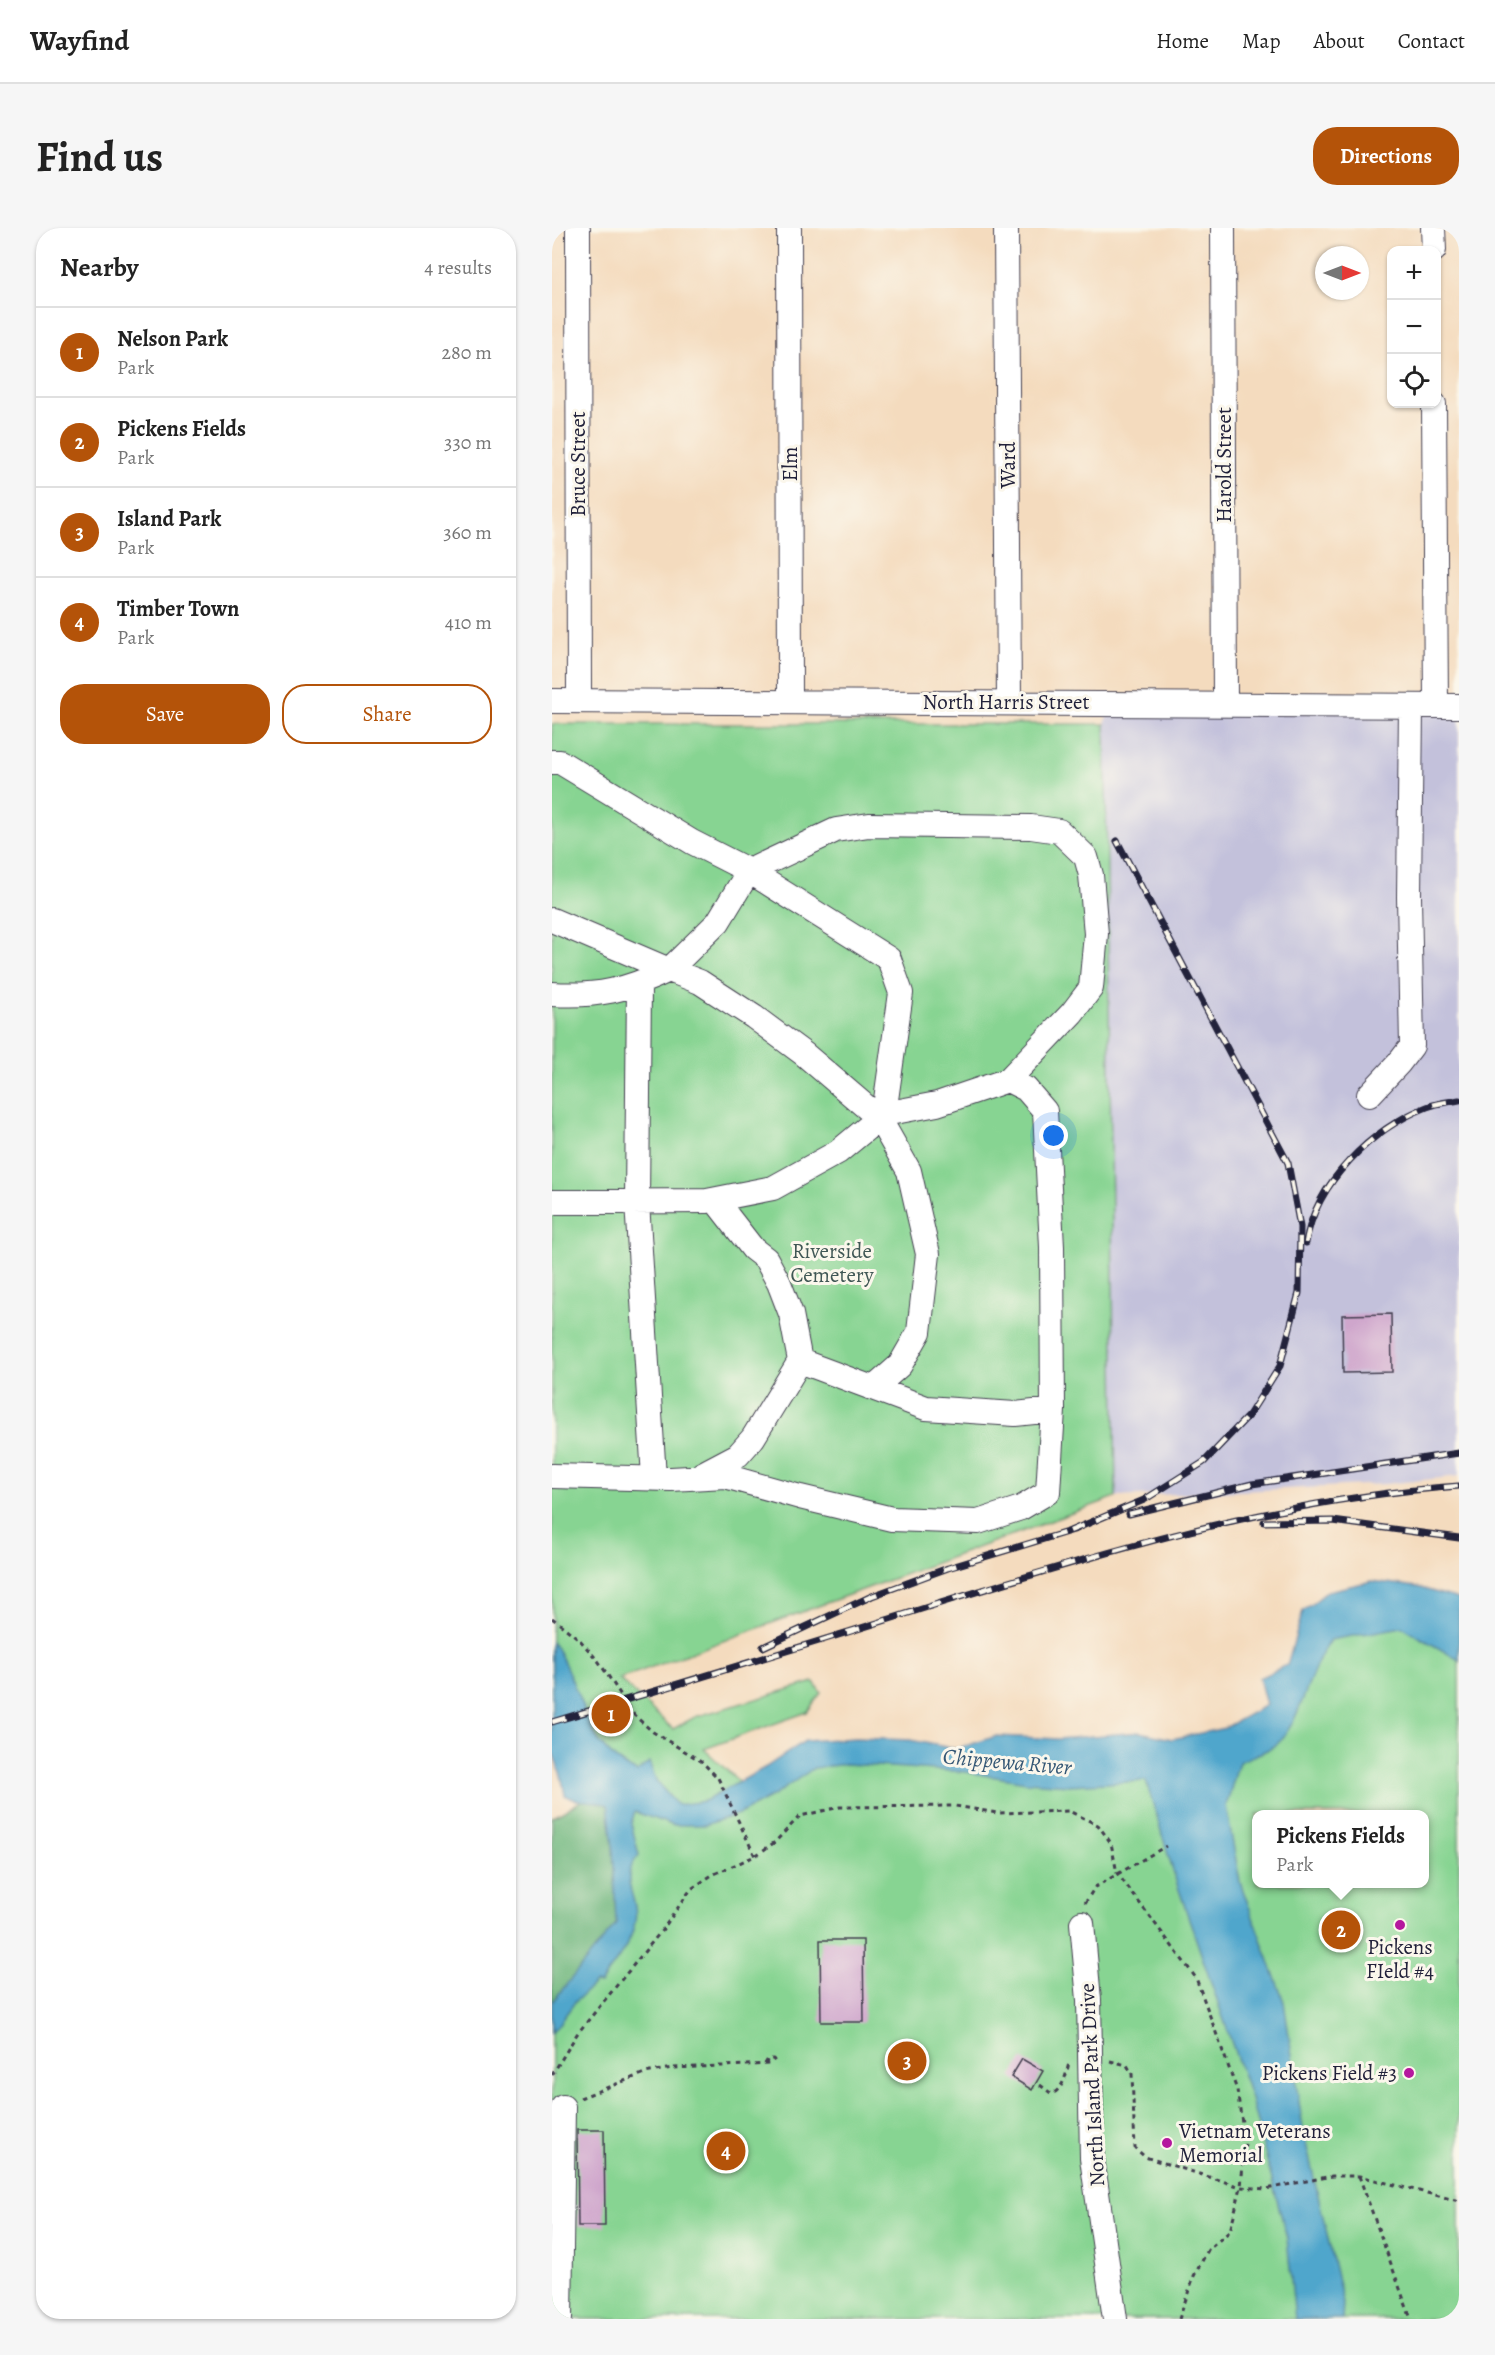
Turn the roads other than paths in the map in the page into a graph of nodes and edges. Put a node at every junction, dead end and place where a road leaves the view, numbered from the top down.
1 (578, 228) edge
2 (789, 228) edge
3 (1006, 228) edge
4 (1223, 228) edge
5 (1433, 228) edge
6 (1434, 246) edge
7 (1434, 408) edge
8 (790, 700) junction
9 (552, 701) edge
10 (579, 701) junction
11 (1009, 702) junction
12 (1225, 702) junction
13 (1411, 706) junction
14 (1448, 706) edge
15 (552, 762) edge
16 (748, 871) junction
17 (552, 920) edge
18 (669, 970) junction
19 (639, 984) junction
20 (552, 994) edge
21 (1008, 1080) junction
22 (1369, 1095) dead end
23 (881, 1116) junction
24 (715, 1200) junction
25 (552, 1202) edge
26 (637, 1202) junction
27 (800, 1360) junction
28 (874, 1388) junction
29 (1053, 1410) junction
30 (552, 1476) edge
31 (694, 1478) junction
32 (654, 1479) junction
33 (1082, 1923) road end
34 (563, 2106) road end
35 (560, 2319) edge
36 (1115, 2319) edge

1 - 10 street, Bruce Street
2 - 8 street, Elm
3 - 11 street, Ward
4 - 12 street, Harold Street
5 - 6 street
7 - 14 street
8 - 10 street, North Harris Street
8 - 11 street, North Harris Street
9 - 10 street, North Harris Street
11 - 12 street, North Harris Street
12 - 13 street, North Harris Street
13 - 14 street, North Harris Street
13 - 22 street
15 - 16 street
16 - 18 street
16 - 21 street
16 - 23 street
17 - 18 street
18 - 19 street
18 - 23 street
19 - 20 street
19 - 26 street
21 - 23 street
21 - 29 street
23 - 24 street
23 - 28 street
24 - 26 street
24 - 27 street
25 - 26 street
26 - 32 street
27 - 28 street
27 - 31 street
28 - 29 street
29 - 31 street
30 - 32 street
31 - 32 street
33 - 36 street, North Island Park Drive
34 - 35 street

